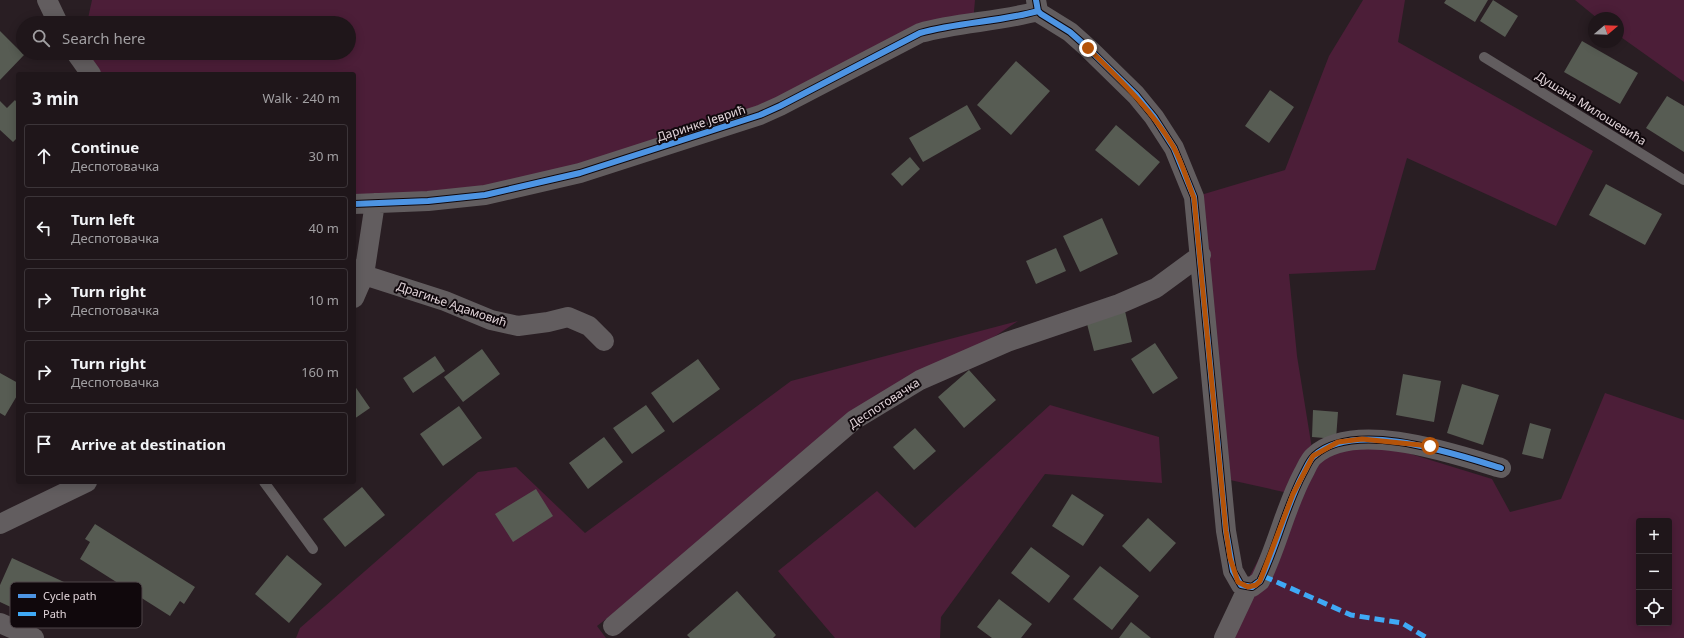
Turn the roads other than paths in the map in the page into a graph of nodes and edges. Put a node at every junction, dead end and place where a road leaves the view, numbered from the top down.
1 (47, 0) edge
2 (1037, 5) edge
3 (55, 16) edge
4 (1484, 57) dead end
5 (81, 60) edge
6 (90, 72) edge
7 (1684, 180) edge
8 (376, 203) junction
9 (356, 204) edge
10 (1201, 255) junction
11 (359, 272) edge
12 (356, 288) edge
13 (604, 341) dead end
14 (1501, 468) dead end
15 (83, 484) edge
16 (265, 484) edge
17 (0, 524) edge
18 (313, 549) dead end
19 (1248, 587) junction
20 (0, 623) edge
21 (613, 626) dead end
22 (10, 627) edge
23 (11, 628) edge
24 (34, 638) edge
25 (1224, 638) edge

1 - 3 street
2 - 8 street, Даринке Јеврић
2 - 10 street
4 - 7 lane, Душана Милошевића
5 - 6 street
8 - 9 street, Даринке Јеврић
8 - 11 street
10 - 19 street
10 - 21 street, Деспотовачка
11 - 12 street
11 - 13 street, Драгиње Адамовић
14 - 19 street
15 - 17 street
16 - 18 lane
19 - 25 street
20 - 22 street
23 - 24 street

